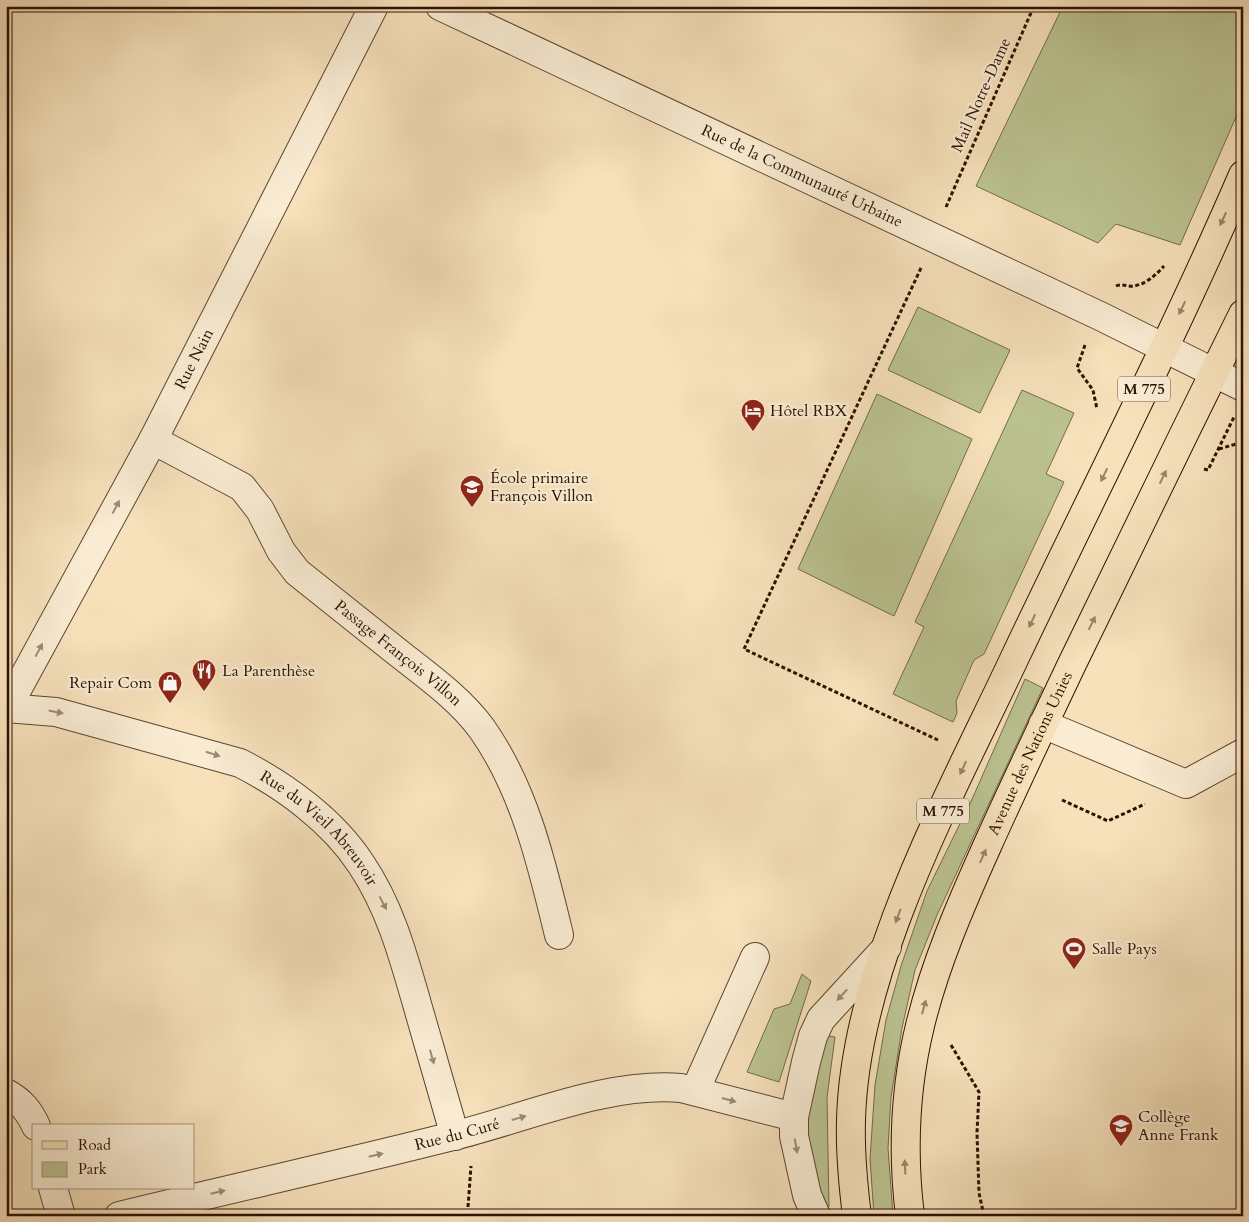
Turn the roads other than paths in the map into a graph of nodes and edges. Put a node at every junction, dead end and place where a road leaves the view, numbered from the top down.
1 (374, 6) edge
2 (440, 6) edge
3 (1243, 175) edge
4 (1243, 314) edge
5 (1163, 347) junction
6 (1214, 374) junction
7 (1243, 387) edge
8 (153, 440) junction
9 (7, 708) edge
10 (1043, 724) junction
11 (1243, 752) edge
12 (559, 935) dead end
13 (887, 946) junction
14 (755, 958) dead end
15 (695, 1091) junction
16 (6, 1092) edge
17 (794, 1117) junction
18 (35, 1124) edge
19 (464, 1133) junction
20 (54, 1190) edge
21 (61, 1216) edge
22 (119, 1216) edge
23 (816, 1216) edge
24 (857, 1216) edge
25 (910, 1216) edge

1 - 8 street, Rue Nain
2 - 5 street, Rue de la Communauté Urbaine
3 -> 5 main road, M 775
4 - 6 main road, Avenue des Nations Unies
5 - 6 street, Rue de la Communauté Urbaine
5 -> 13 main road, M 775
6 - 7 street, Rue de la Communauté Urbaine
10 -> 6 main road, Avenue des Nations Unies
9 -> 8 street, Rue Nain
8 - 12 street, Passage François Villon
9 -> 19 street, Rue du Vieil Abreuvoir
10 - 11 street
25 -> 10 main road, Avenue des Nations Unies
13 -> 17 street
13 - 24 main road, M 775
14 - 15 street
15 -> 17 street, Rue du Curé
19 -> 15 street, Rue du Curé
16 - 18 street
17 -> 23 street
22 -> 19 street, Rue du Curé
20 - 21 street

